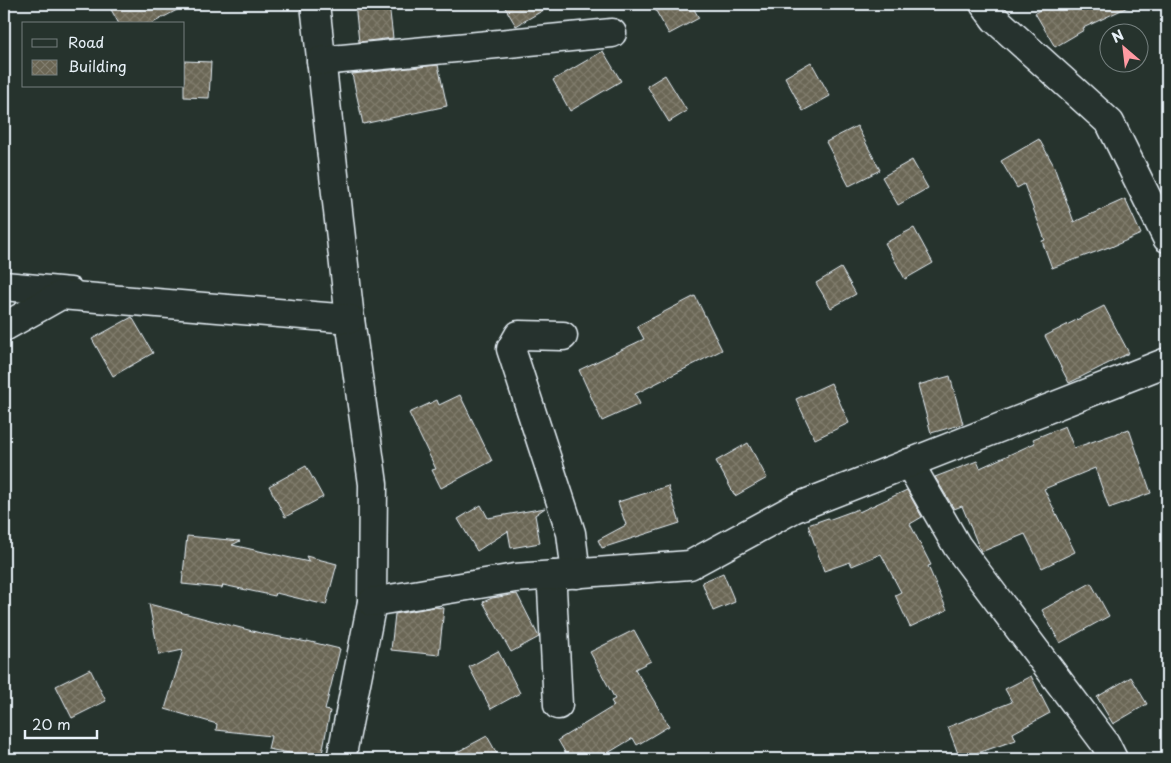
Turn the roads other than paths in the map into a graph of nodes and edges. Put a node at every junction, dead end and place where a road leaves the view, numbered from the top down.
1 (315, 4) edge
2 (984, 4) edge
3 (612, 33) dead end
4 (321, 61) junction
5 (1167, 238) edge
6 (4, 286) edge
7 (350, 319) junction
8 (4, 327) edge
9 (562, 336) dead end
10 (1167, 362) edge
11 (908, 463) junction
12 (565, 574) junction
13 (372, 602) junction
14 (558, 705) dead end
15 (341, 759) edge
16 (1114, 759) edge

1 - 4 street
2 - 5 street
3 - 4 street
4 - 7 street
6 - 7 street
7 - 8 street
7 - 13 street
9 - 12 street
10 - 11 street
11 - 12 street
11 - 16 street
12 - 13 street
12 - 14 street
13 - 15 street

